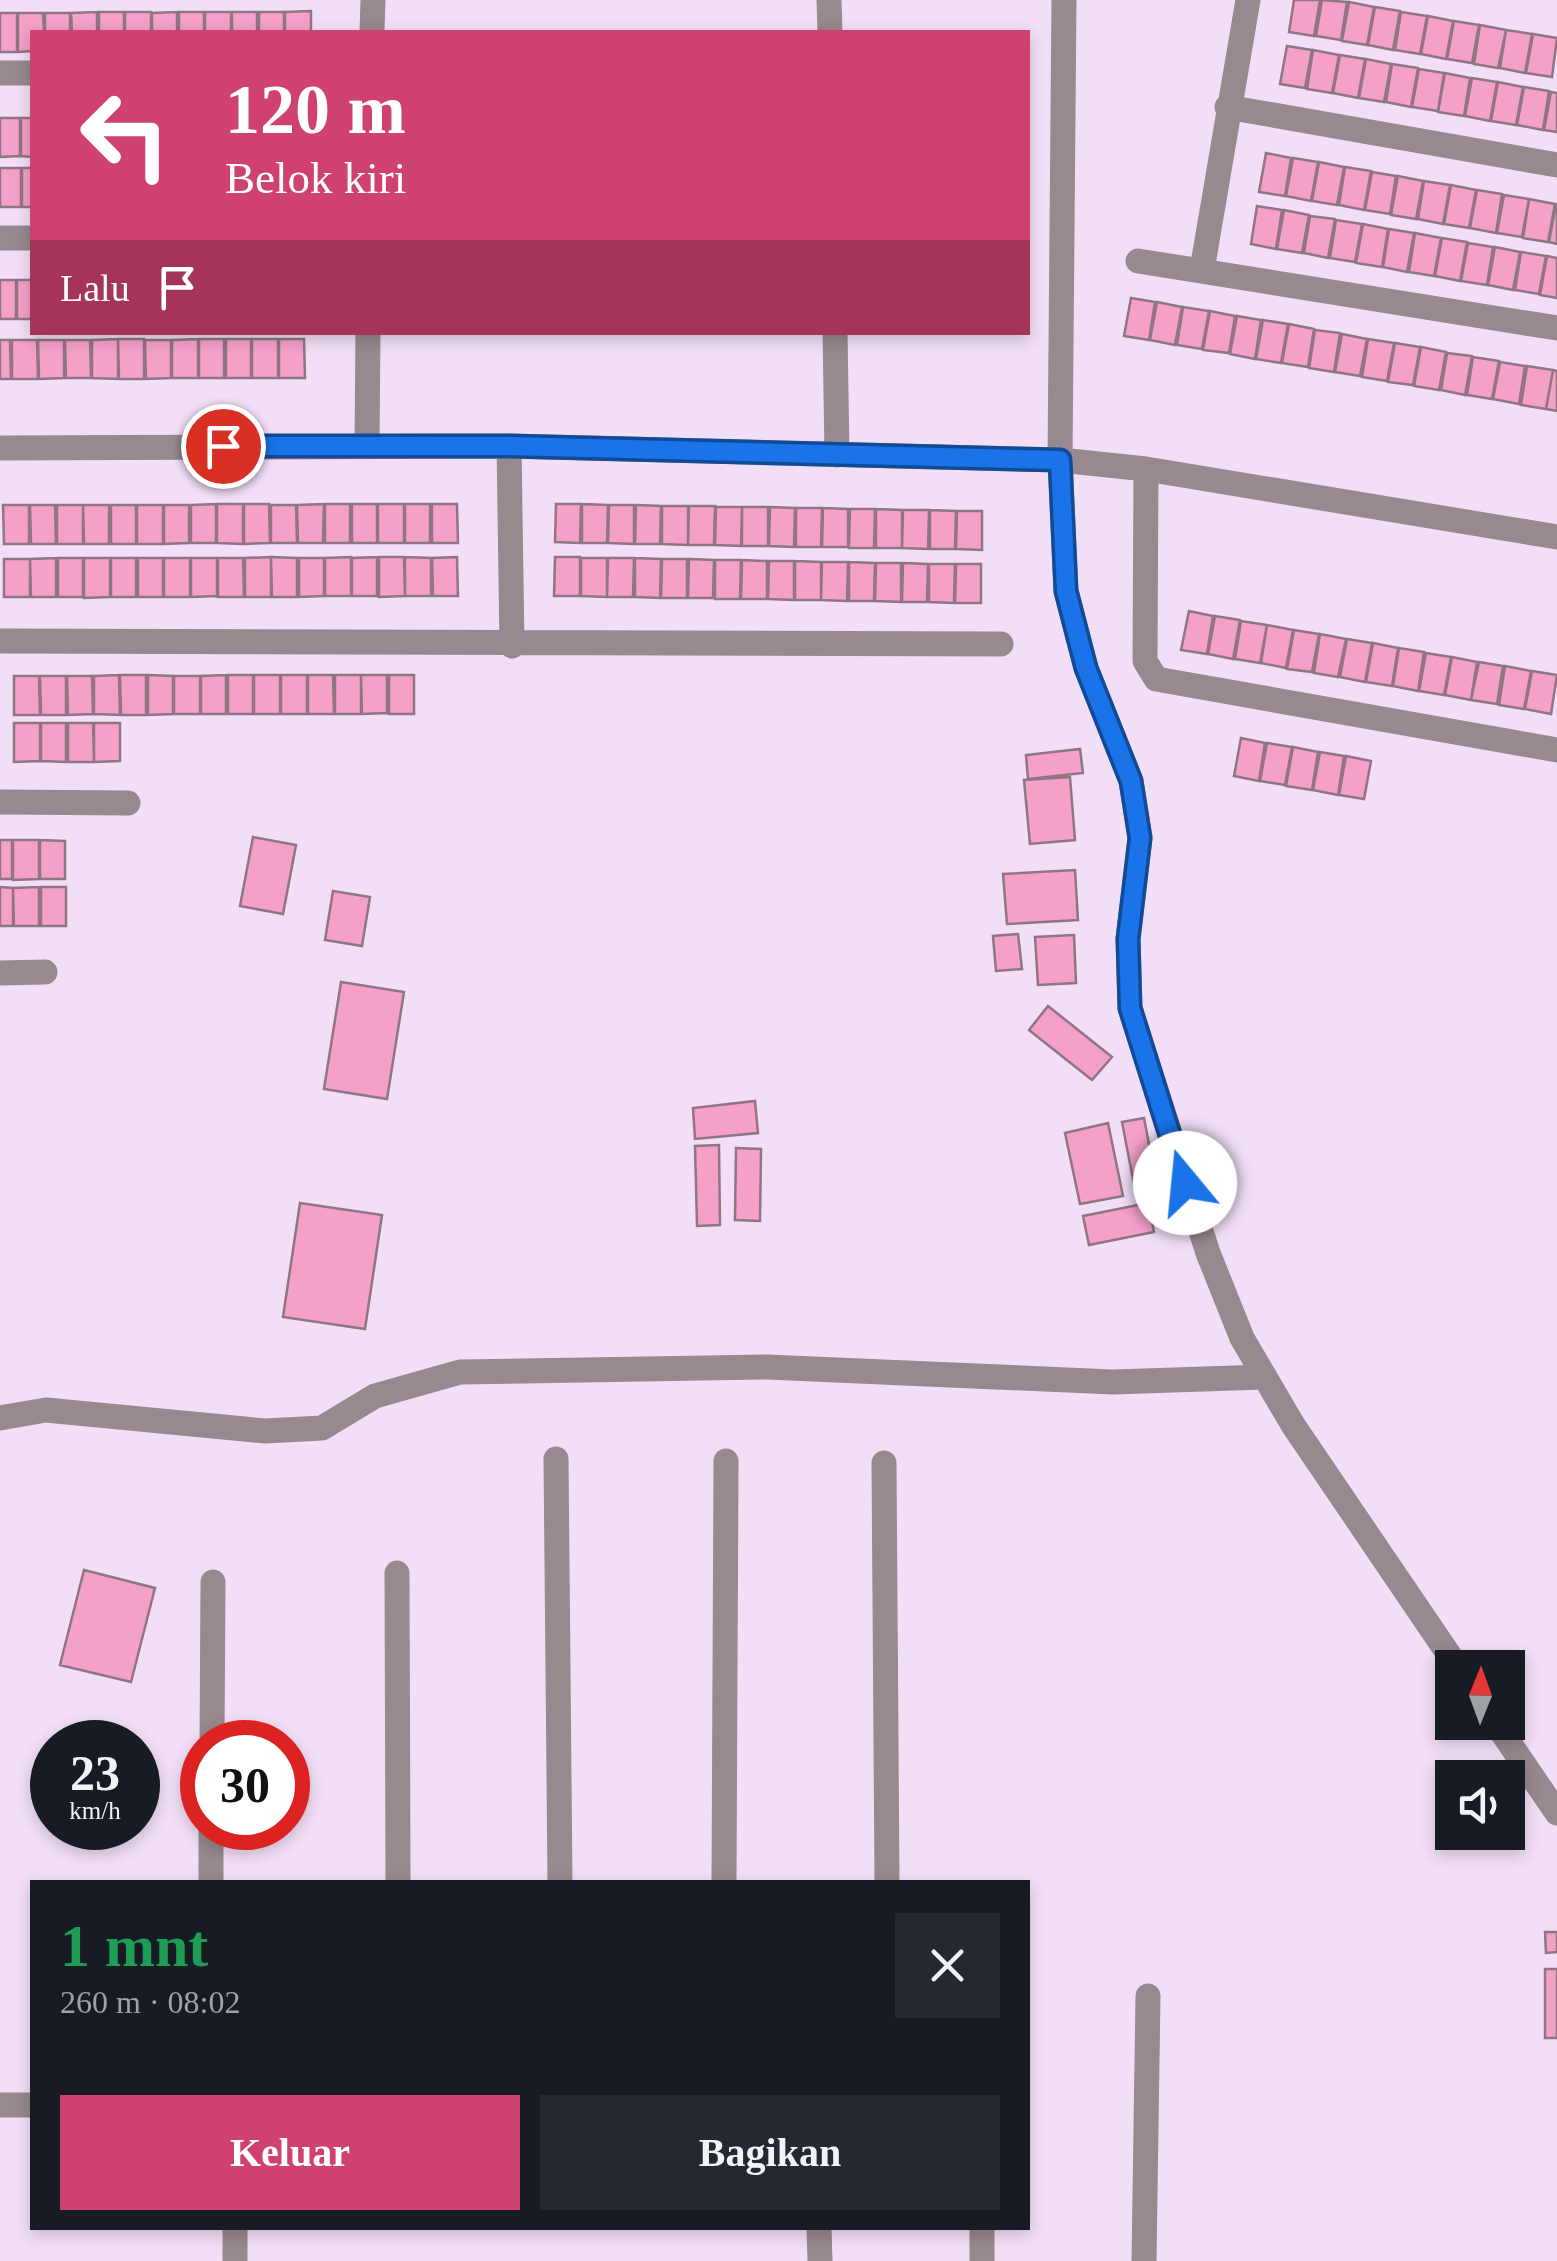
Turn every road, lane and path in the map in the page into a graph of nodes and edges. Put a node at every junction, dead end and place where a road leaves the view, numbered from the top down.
1 (373, 0) edge
2 (829, 0) edge
3 (1064, 0) edge
4 (1248, 0) edge
5 (372, 30) edge
6 (830, 30) edge
7 (0, 73) edge
8 (30, 73) edge
9 (1227, 107) junction
10 (1557, 165) edge
11 (0, 238) edge
12 (30, 238) edge
13 (1138, 260) dead end
14 (1202, 270) junction
15 (1557, 328) edge
16 (368, 335) edge
17 (835, 335) edge
18 (366, 445) junction
19 (509, 446) junction
20 (0, 448) edge
21 (837, 455) junction
22 (1060, 460) junction
23 (1146, 469) junction
24 (1557, 537) edge
25 (0, 641) edge
26 (1002, 644) dead end
27 (512, 646) junction
28 (1557, 750) edge
29 (0, 802) edge
30 (128, 803) dead end
31 (45, 972) dead end
32 (0, 973) edge
33 (1265, 1377) junction
34 (0, 1418) edge
35 (556, 1458) dead end
36 (726, 1462) dead end
37 (884, 1463) dead end
38 (397, 1573) dead end
39 (213, 1582) dead end
40 (1446, 1650) edge
41 (212, 1720) edge
42 (1507, 1740) edge
43 (1557, 1813) edge
44 (212, 1850) edge
45 (211, 1880) edge
46 (398, 1880) edge
47 (560, 1880) edge
48 (724, 1880) edge
49 (888, 1880) edge
50 (1148, 1996) dead end
51 (0, 2105) edge
52 (30, 2105) edge
53 (234, 2230) edge
54 (819, 2230) edge
55 (982, 2230) edge
56 (234, 2261) edge
57 (820, 2261) edge
58 (982, 2261) edge
59 (1144, 2261) edge

1 - 5 street
2 - 6 street
3 - 22 street
4 - 9 street
7 - 8 street
9 - 10 street
9 - 14 street
11 - 12 street
13 - 14 street
14 - 15 street
16 - 18 street
17 - 21 street
18 - 19 street
18 - 20 street
19 - 21 street
19 - 27 street
21 - 22 street
22 - 23 street
22 - 33 street
23 - 24 street
23 - 28 street
25 - 27 street
26 - 27 street
29 - 30 street
31 - 32 street
33 - 34 street
33 - 40 street
35 - 47 street
36 - 48 street
37 - 49 street
38 - 46 street
39 - 41 street
42 - 43 street
44 - 45 street
50 - 59 street
51 - 52 street
53 - 56 street
54 - 57 street
55 - 58 street

